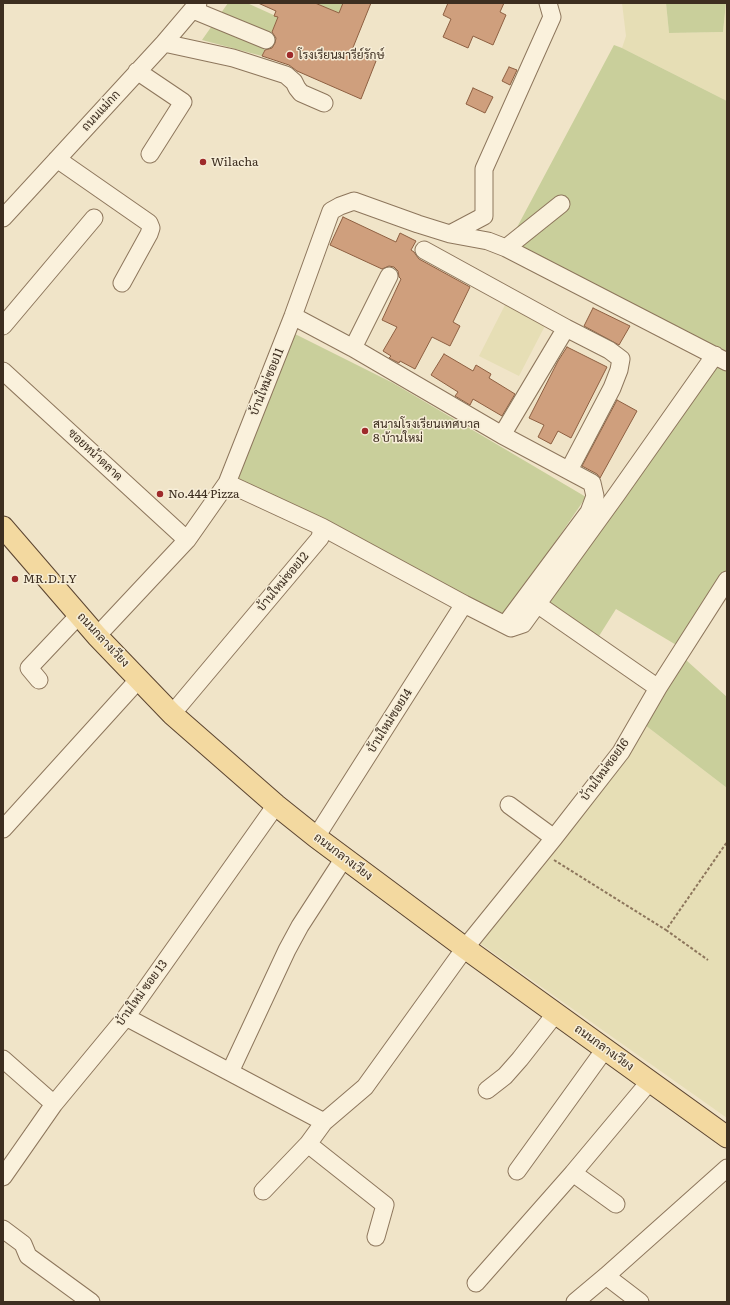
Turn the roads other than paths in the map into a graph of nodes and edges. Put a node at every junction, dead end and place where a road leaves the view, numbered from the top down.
1 (548, 3) edge
2 (196, 7) edge
3 (266, 40) dead end
4 (164, 43) junction
5 (137, 71) junction
6 (324, 103) dead end
7 (150, 154) dead end
8 (57, 159) junction
9 (560, 204) dead end
10 (3, 218) edge
11 (94, 218) dead end
12 (450, 234) junction
13 (506, 248) junction
14 (424, 250) dead end
15 (389, 276) dead end
16 (122, 283) dead end
17 (293, 316) junction
18 (3, 326) edge
19 (566, 328) junction
20 (353, 348) junction
21 (721, 358) edge
22 (3, 371) edge
23 (502, 435) junction
24 (570, 470) junction
25 (227, 483) junction
26 (3, 526) edge
27 (322, 527) junction
28 (187, 540) junction
29 (727, 580) edge
30 (464, 604) junction
31 (537, 604) junction
32 (79, 615) junction
33 (505, 625) junction
34 (97, 636) junction
35 (139, 679) junction
36 (39, 680) dead end
37 (658, 688) junction
38 (172, 714) junction
39 (510, 804) dead end
40 (276, 805) junction
41 (3, 828) edge
42 (316, 837) junction
43 (554, 838) junction
44 (344, 858) junction
45 (465, 948) junction
46 (556, 1013) junction
47 (126, 1017) junction
48 (606, 1049) junction
49 (3, 1059) edge
50 (230, 1072) junction
51 (650, 1082) junction
52 (487, 1090) dead end
53 (54, 1104) junction
54 (324, 1122) junction
55 (727, 1137) edge
56 (308, 1144) junction
57 (727, 1168) edge
58 (517, 1171) dead end
59 (573, 1173) junction
60 (3, 1177) edge
61 (263, 1191) dead end
62 (616, 1204) dead end
63 (3, 1229) edge
64 (376, 1237) dead end
65 (606, 1276) junction
66 (476, 1283) dead end
67 (91, 1302) edge
68 (576, 1302) edge
69 (640, 1302) edge

1 - 12 street
2 - 3 street
2 - 4 street, ถนนแม่กก
4 - 5 street, ถนนแม่กก
4 - 6 street
5 - 7 street
5 - 8 street, ถนนแม่กก
8 - 10 street, ถนนแม่กก
8 - 16 street
9 - 13 street
11 - 18 street
12 - 13 street, บ้านใหม่ซอย11
12 - 17 street, บ้านใหม่ซอย11
13 - 21 street, บ้านใหม่ซอย11
14 - 19 street
15 - 20 street
17 - 20 street
17 - 25 street, บ้านใหม่ซอย11
19 - 23 street
19 - 24 street
20 - 23 street
21 - 31 street
22 - 28 street, ซอยหน้าตลาด
23 - 24 street
24 - 33 street
25 - 27 street
25 - 28 street, บ้านใหม่ซอย11
26 - 32 main road, ถนนกลางเวียง
27 - 30 street
27 - 38 street, บ้านใหม่ซอย12
28 - 34 street, บ้านใหม่ซอย11
29 - 37 street, บ้านใหม่ซอย16
30 - 33 street
30 - 42 street, บ้านใหม่ซอย14
31 - 33 street
31 - 37 street
32 - 34 main road, ถนนกลางเวียง
32 - 36 street
34 - 35 main road, ถนนกลางเวียง
35 - 38 main road, ถนนกลางเวียง
35 - 41 street
37 - 43 street, บ้านใหม่ซอย16
38 - 40 main road, ถนนกลางเวียง
39 - 43 street
40 - 42 main road, ถนนกลางเวียง
40 - 47 street, บ้านใหม่ ซอย 13
42 - 44 main road, ถนนกลางเวียง
43 - 45 street, บ้านใหม่ซอย16
44 - 45 main road, ถนนกลางเวียง
44 - 50 street
45 - 46 main road, ถนนกลางเวียง
45 - 54 street, บ้านใหม่ซอย16
46 - 48 main road, ถนนกลางเวียง
46 - 52 street
47 - 50 street
47 - 53 street, บ้านใหม่ ซอย 13
48 - 51 main road, ถนนกลางเวียง
48 - 58 street
49 - 53 street
50 - 54 street
51 - 55 main road, ถนนกลางเวียง
51 - 59 street
53 - 60 street, บ้านใหม่ ซอย 13
54 - 56 street, บ้านใหม่ซอย16
56 - 61 street, บ้านใหม่ซอย16
56 - 64 street
57 - 65 street
59 - 62 street
59 - 66 street
63 - 67 street
65 - 68 street
65 - 69 street

